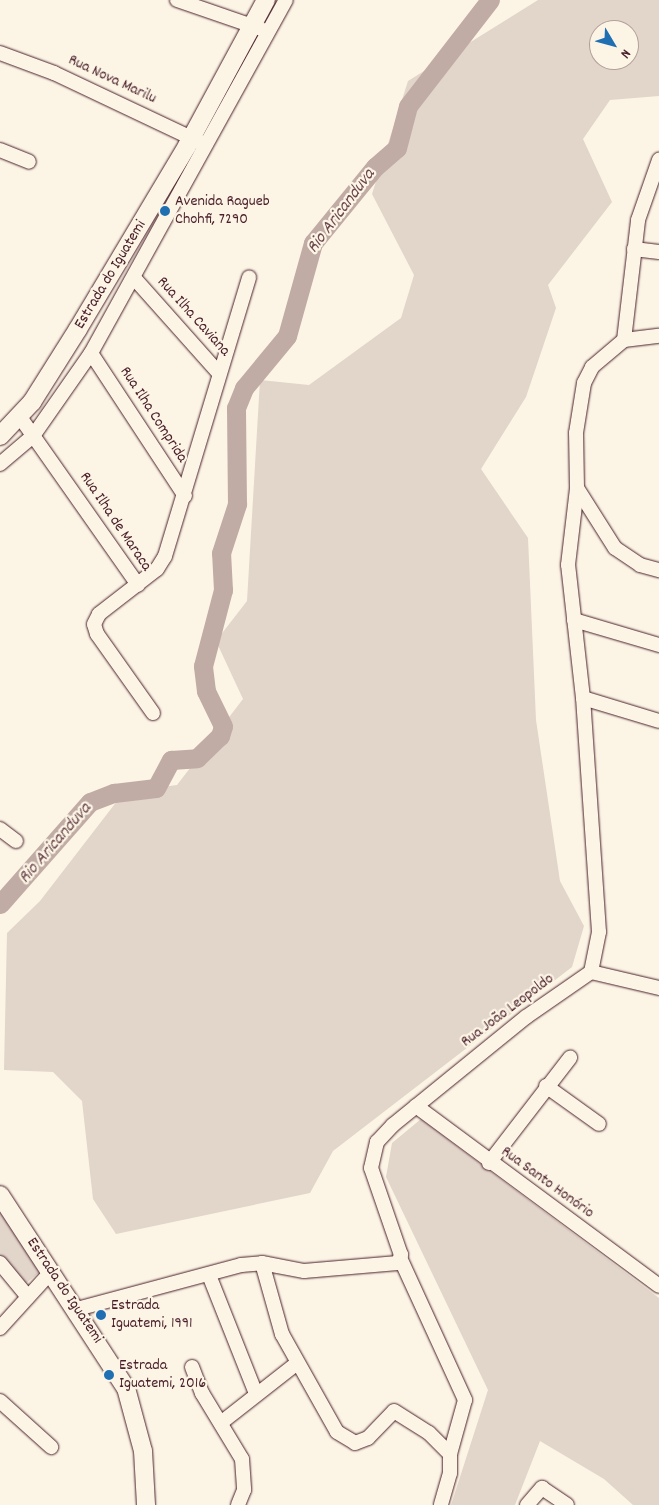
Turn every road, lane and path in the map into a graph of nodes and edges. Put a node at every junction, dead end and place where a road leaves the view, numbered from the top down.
1 (177, 0) edge
2 (266, 0) edge
3 (286, 0) edge
4 (251, 26) junction
5 (269, 32) junction
6 (0, 53) edge
7 (199, 141) junction
8 (0, 150) edge
9 (659, 160) edge
10 (29, 162) dead end
11 (634, 249) junction
12 (659, 252) edge
13 (249, 277) dead end
14 (135, 279) junction
15 (659, 336) edge
16 (624, 340) junction
17 (91, 353) junction
18 (218, 372) junction
19 (20, 417) junction
20 (0, 436) edge
21 (33, 436) junction
22 (0, 464) edge
23 (577, 488) junction
24 (185, 496) junction
25 (659, 570) edge
26 (138, 585) junction
27 (574, 620) junction
28 (659, 645) edge
29 (583, 698) junction
30 (153, 713) dead end
31 (659, 721) edge
32 (0, 829) edge
33 (16, 841) dead end
34 (591, 972) junction
35 (659, 988) edge
36 (570, 1058) dead end
37 (546, 1086) junction
38 (416, 1106) junction
39 (599, 1124) dead end
40 (489, 1163) junction
41 (0, 1195) edge
42 (401, 1260) junction
43 (0, 1263) edge
44 (262, 1263) junction
45 (51, 1272) junction
46 (209, 1275) junction
47 (659, 1286) edge
48 (28, 1297) junction
49 (77, 1309) junction
50 (0, 1328) edge
51 (296, 1364) junction
52 (192, 1367) dead end
53 (256, 1394) junction
54 (0, 1401) edge
55 (222, 1422) junction
56 (51, 1447) dead end
57 (450, 1454) junction
58 (146, 1505) edge
59 (238, 1505) edge
60 (441, 1505) edge
61 (527, 1505) edge
62 (567, 1505) edge

1 - 4 street
2 - 4 main road, Estrada do Iguatemi
3 - 5 street
4 - 5 street
4 - 7 main road, Estrada do Iguatemi
5 - 7 street
6 - 7 street, Rua Nova Marilu
7 - 14 street
7 - 19 main road, Estrada do Iguatemi
8 - 10 street
9 - 11 street
11 - 12 street
11 - 16 street
13 - 18 street, Rua Ilha Caviana
14 - 17 street
14 - 18 street, Rua Ilha Caviana
15 - 16 street
16 - 23 street
17 - 21 street
17 - 24 street, Rua Ilha Comprida
18 - 24 street
19 - 20 main road, Estrada do Iguatemi
19 - 21 street, Rua Ilha de Maraca
21 - 22 street
21 - 26 street, Rua Ilha de Maraca
23 - 25 street
23 - 27 street
24 - 26 street
26 - 30 street, Rua Ilha de Maraca
27 - 28 street
27 - 29 street
29 - 31 street
29 - 34 street
32 - 33 street
34 - 35 street
34 - 38 street, Rua João Leopoldo
36 - 37 street
37 - 39 street
37 - 40 street
38 - 40 street, Rua Santo Honório
38 - 42 street, Rua João Leopoldo
40 - 47 street, Rua Santo Honório
41 - 45 main road, Estrada do Iguatemi
42 - 44 street
42 - 57 street, Rua João Leopoldo
43 - 48 street
44 - 46 street
44 - 51 street
45 - 48 street
45 - 49 main road, Estrada do Iguatemi
46 - 49 street
46 - 53 street
48 - 50 street
49 - 58 main road, Estrada do Iguatemi
51 - 53 street
51 - 57 street
52 - 55 street
53 - 55 street
54 - 56 street
55 - 59 street
57 - 60 street, Rua João Leopoldo
61 - 62 street

